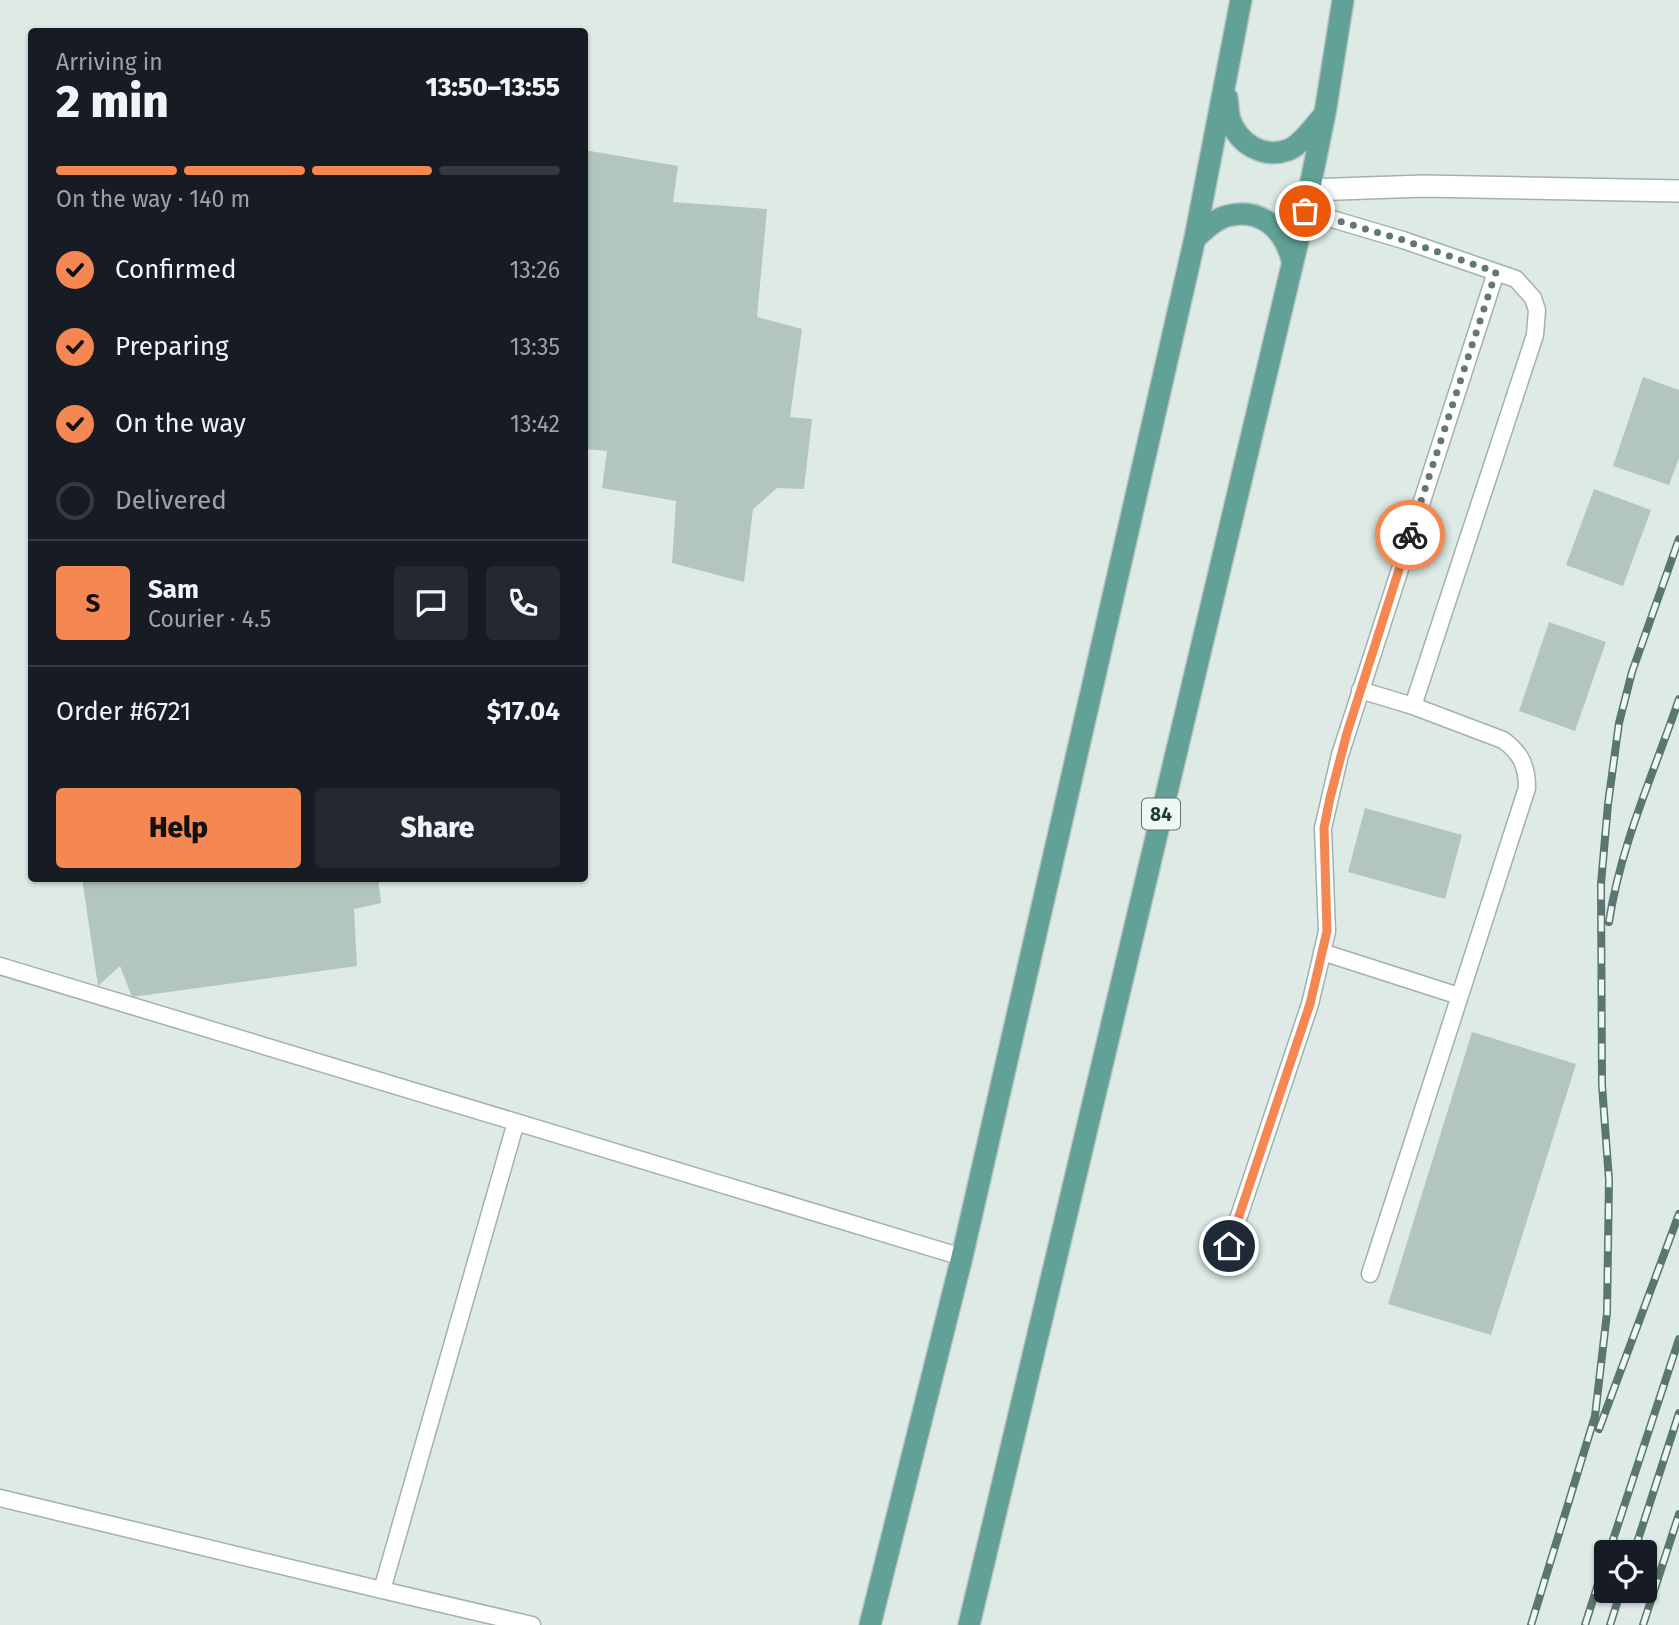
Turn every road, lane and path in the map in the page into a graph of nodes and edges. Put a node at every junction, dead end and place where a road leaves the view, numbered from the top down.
1 (1241, 0) edge
2 (1343, 0) edge
3 (1225, 85) junction
4 (1325, 113) junction
5 (1679, 191) edge
6 (1307, 201) junction
7 (1195, 238) junction
8 (1292, 260) junction
9 (1496, 272) junction
10 (1360, 690) junction
11 (1413, 706) junction
12 (1322, 952) junction
13 (0, 967) edge
14 (1459, 996) junction
15 (516, 1122) junction
16 (1229, 1246) dead end
17 (962, 1257) junction
18 (1370, 1274) dead end
19 (0, 1498) edge
20 (382, 1590) junction
21 (532, 1625) edge
22 (870, 1625) edge
23 (969, 1625) edge

1 - 3 main road
2 - 4 main road, 84
3 - 4 main road
3 - 7 main road
4 - 6 main road, 84
5 - 6 street
6 - 8 main road, 84
6 - 9 lane
7 - 8 main road
7 - 17 main road
8 - 23 main road, 84
9 - 10 lane
9 - 11 lane
10 - 11 lane
10 - 12 lane
11 - 14 lane
12 - 14 lane
12 - 16 lane
13 - 15 lane
14 - 18 lane
15 - 17 lane
15 - 20 lane
17 - 22 main road
19 - 20 lane
20 - 21 lane

